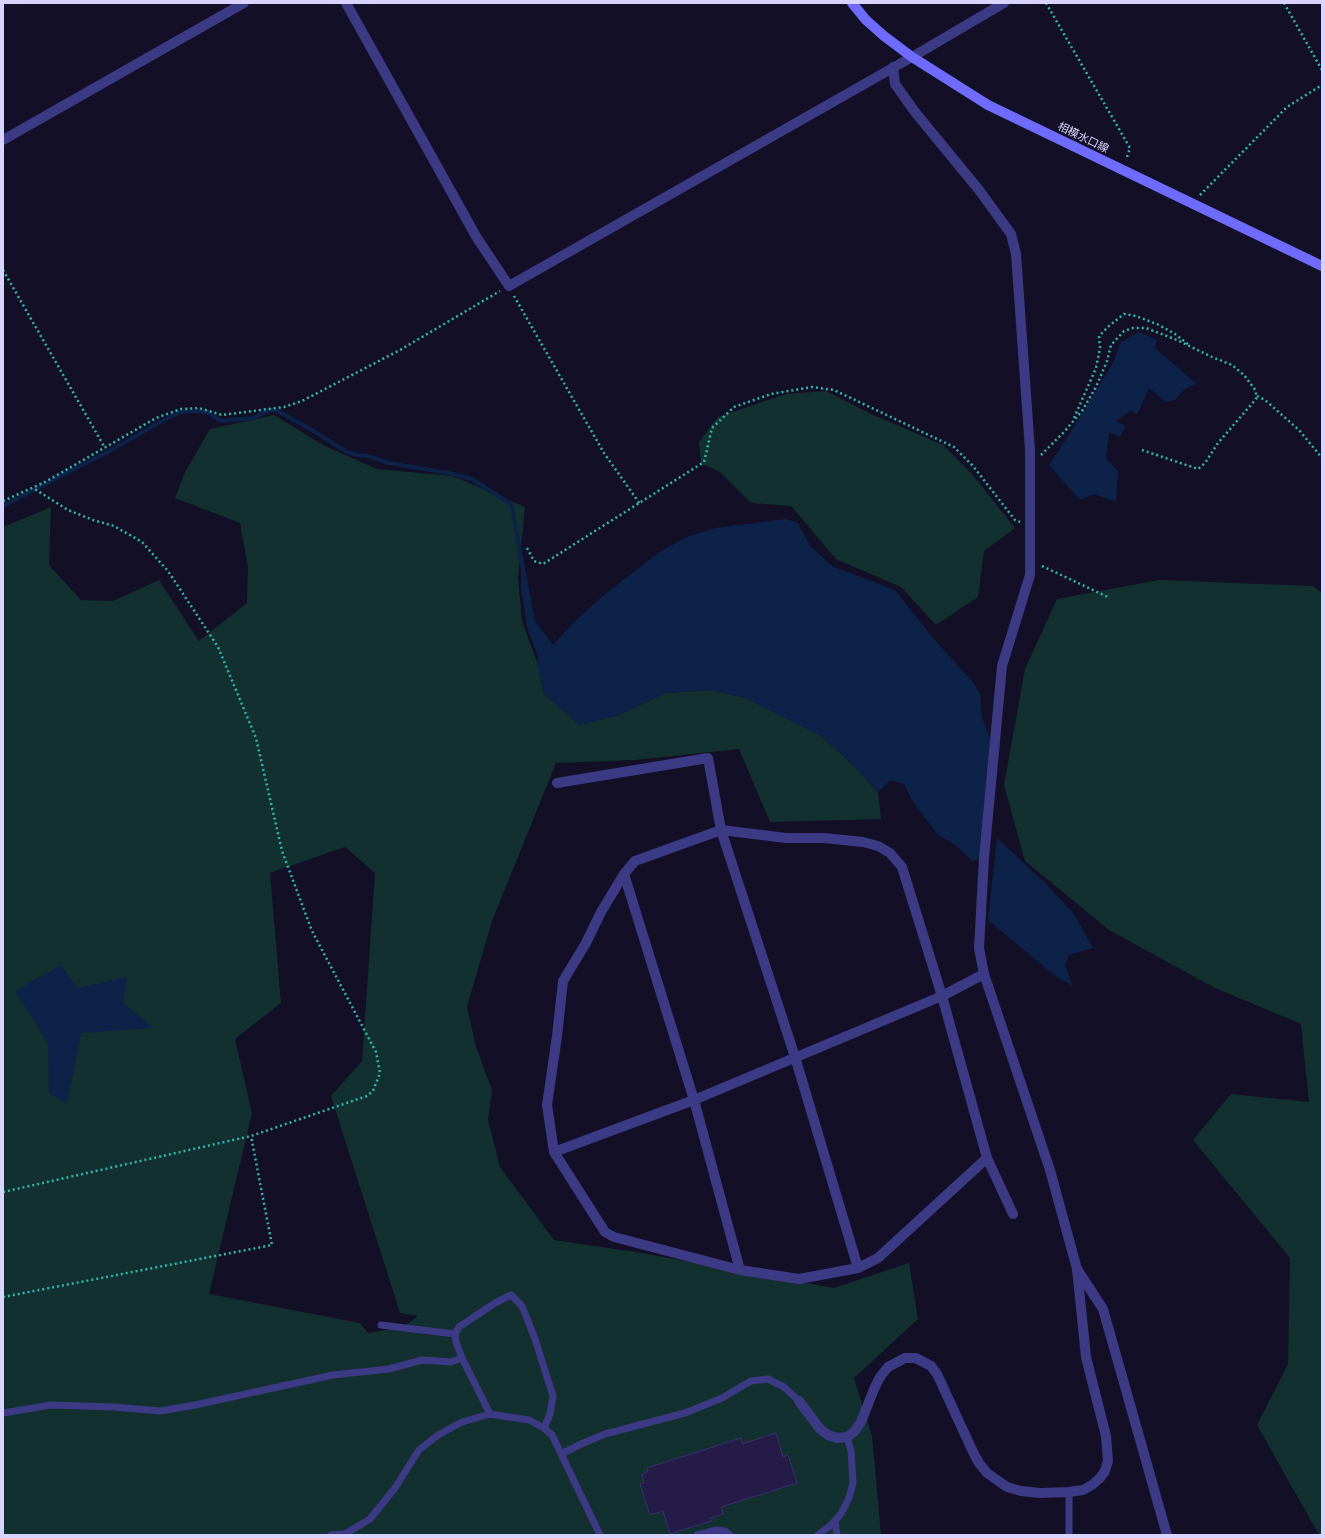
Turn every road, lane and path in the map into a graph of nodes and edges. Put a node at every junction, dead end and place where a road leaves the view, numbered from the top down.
1 (244, 3) edge
2 (346, 3) edge
3 (852, 3) edge
4 (1004, 3) edge
5 (1046, 3) edge
6 (1284, 3) edge
7 (912, 57) junction
8 (893, 67) junction
9 (1322, 70) edge
10 (1322, 85) edge
11 (3, 140) edge
12 (1122, 170) junction
13 (1192, 204) junction
14 (1322, 266) edge
15 (3, 270) edge
16 (509, 286) junction
17 (1192, 347) junction
18 (1256, 395) junction
19 (1073, 421) junction
20 (105, 448) junction
21 (1142, 450) dead end
22 (1322, 458) edge
23 (1030, 467) junction
24 (33, 488) junction
25 (3, 502) edge
26 (640, 504) junction
27 (1030, 529) junction
28 (527, 548) dead end
29 (1030, 560) junction
30 (1110, 598) dead end
31 (557, 783) dead end
32 (721, 830) junction
33 (624, 874) junction
34 (984, 974) junction
35 (942, 996) junction
36 (795, 1057) junction
37 (694, 1100) junction
38 (251, 1136) junction
39 (554, 1152) junction
40 (987, 1158) junction
41 (3, 1192) edge
42 (1013, 1214) dead end
43 (858, 1268) junction
44 (1077, 1269) junction
45 (740, 1270) junction
46 (3, 1297) edge
47 (381, 1325) dead end
48 (455, 1334) junction
49 (462, 1358) junction
50 (799, 1401) joint
51 (3, 1413) edge
52 (490, 1414) junction
53 (544, 1428) junction
54 (847, 1437) junction
55 (561, 1454) junction
56 (1069, 1492) junction
57 (835, 1521) junction
58 (332, 1535) edge
59 (600, 1535) edge
60 (697, 1535) edge
61 (730, 1535) edge
62 (818, 1535) edge
63 (837, 1535) edge
64 (1069, 1535) edge
65 (1167, 1535) edge

1 - 11 street
2 - 16 street
3 - 7 main road, 相模水口線
4 - 7 street
5 - 12 path
6 - 9 path
7 - 8 street
7 - 12 main road, 相模水口線
8 - 16 street
8 - 23 street
10 - 13 path
12 - 13 main road, 相模水口線
13 - 14 main road, 相模水口線
15 - 20 path
16 - 20 path
16 - 26 path
17 - 18 path
17 - 19 path
17 - 19 path
18 - 21 path
18 - 22 path
19 - 23 path
20 - 24 path
23 - 27 street
24 - 25 path
24 - 38 path
26 - 27 path
26 - 28 path
27 - 29 street
29 - 30 path
29 - 34 street
31 - 32 street
32 - 33 street
32 - 35 street
32 - 36 street
33 - 37 street
33 - 39 street
34 - 35 street
34 - 44 street
35 - 36 street
35 - 40 street
36 - 37 street
36 - 43 street
37 - 39 street
37 - 45 street
38 - 41 path
38 - 46 path
39 - 45 street
40 - 42 street
40 - 43 street
43 - 45 street
44 - 56 street
44 - 65 street
47 - 48 lane
48 - 49 lane
48 - 53 lane
49 - 51 lane
49 - 52 lane
50 - 54 street
50 - 55 lane
52 - 53 lane
52 - 58 lane
53 - 55 lane
54 - 56 street
54 - 57 lane
55 - 59 lane
56 - 64 lane
57 - 62 lane
57 - 63 lane
60 - 61 lane

